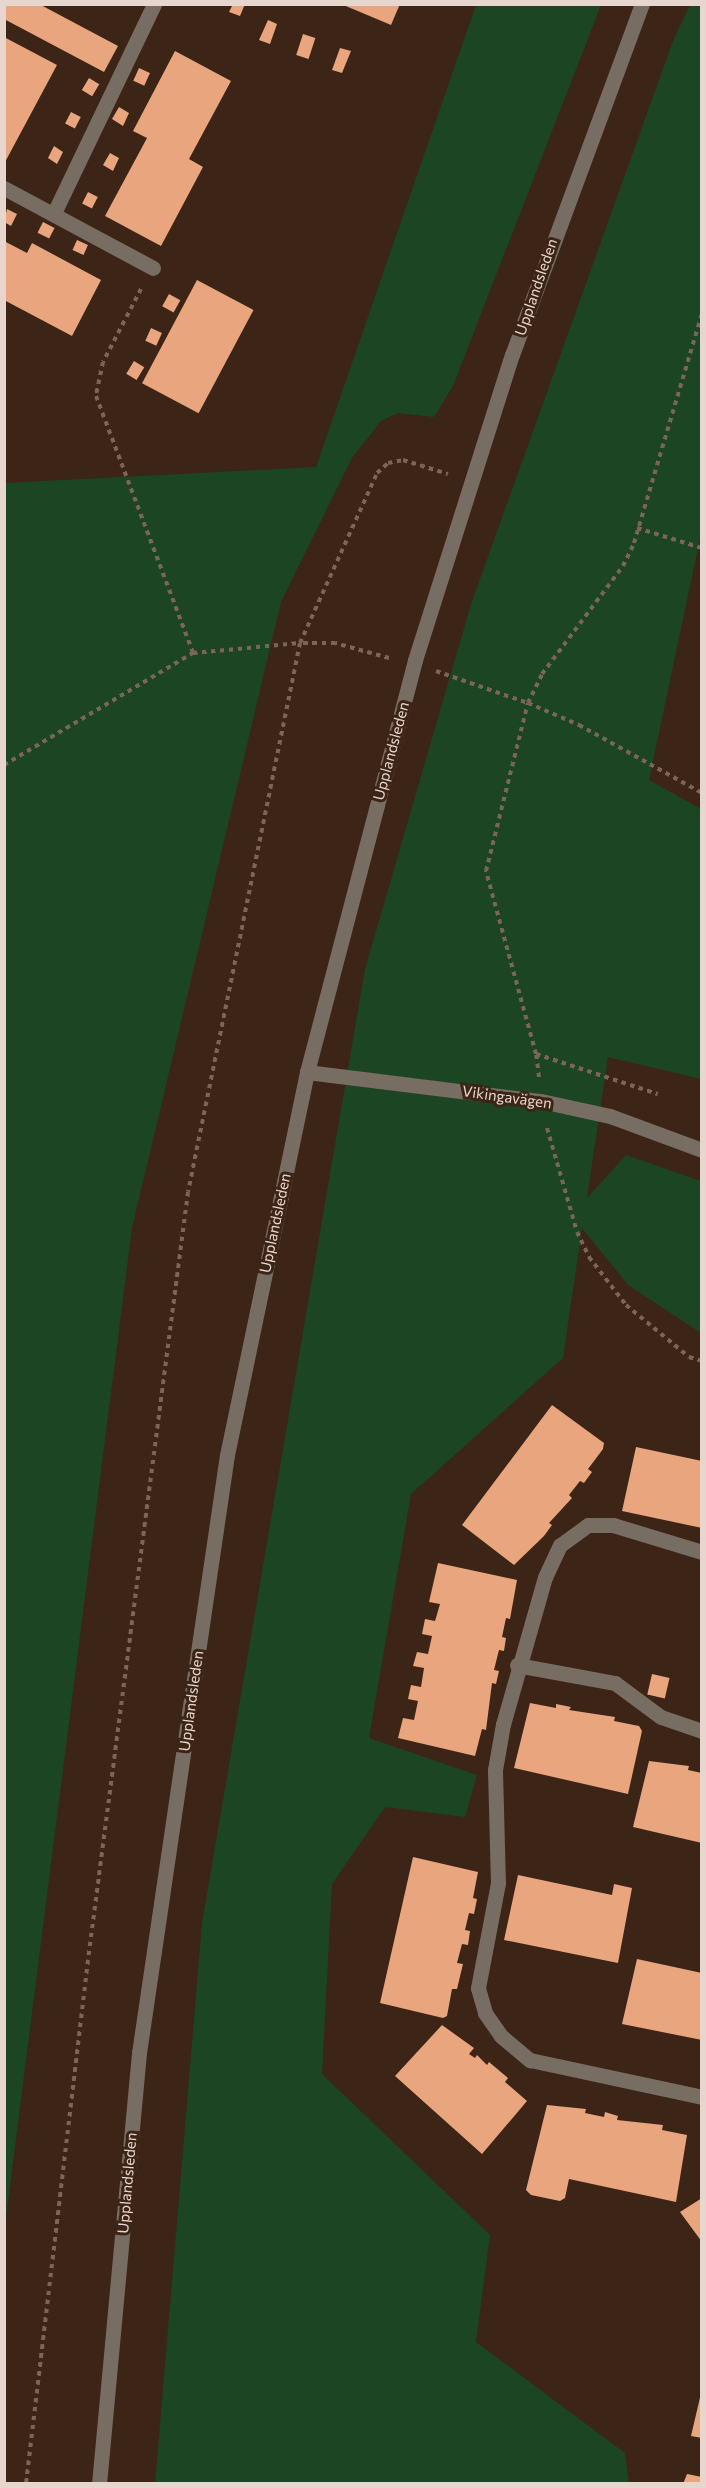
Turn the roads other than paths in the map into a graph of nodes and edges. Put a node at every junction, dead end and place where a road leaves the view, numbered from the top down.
1 (154, 4) edge
2 (642, 4) edge
3 (4, 188) edge
4 (54, 213) junction
5 (153, 268) road end
6 (307, 1072) junction
7 (702, 1150) edge
8 (702, 1552) edge
9 (517, 1665) junction
10 (702, 1731) edge
11 (702, 2097) edge
12 (99, 2484) edge

1 - 4 street
2 - 6 street, Upplandsleden
3 - 4 street
4 - 5 street
6 - 7 street, Vikingavägen
6 - 12 street, Upplandsleden
8 - 9 street
9 - 10 street
9 - 11 street

